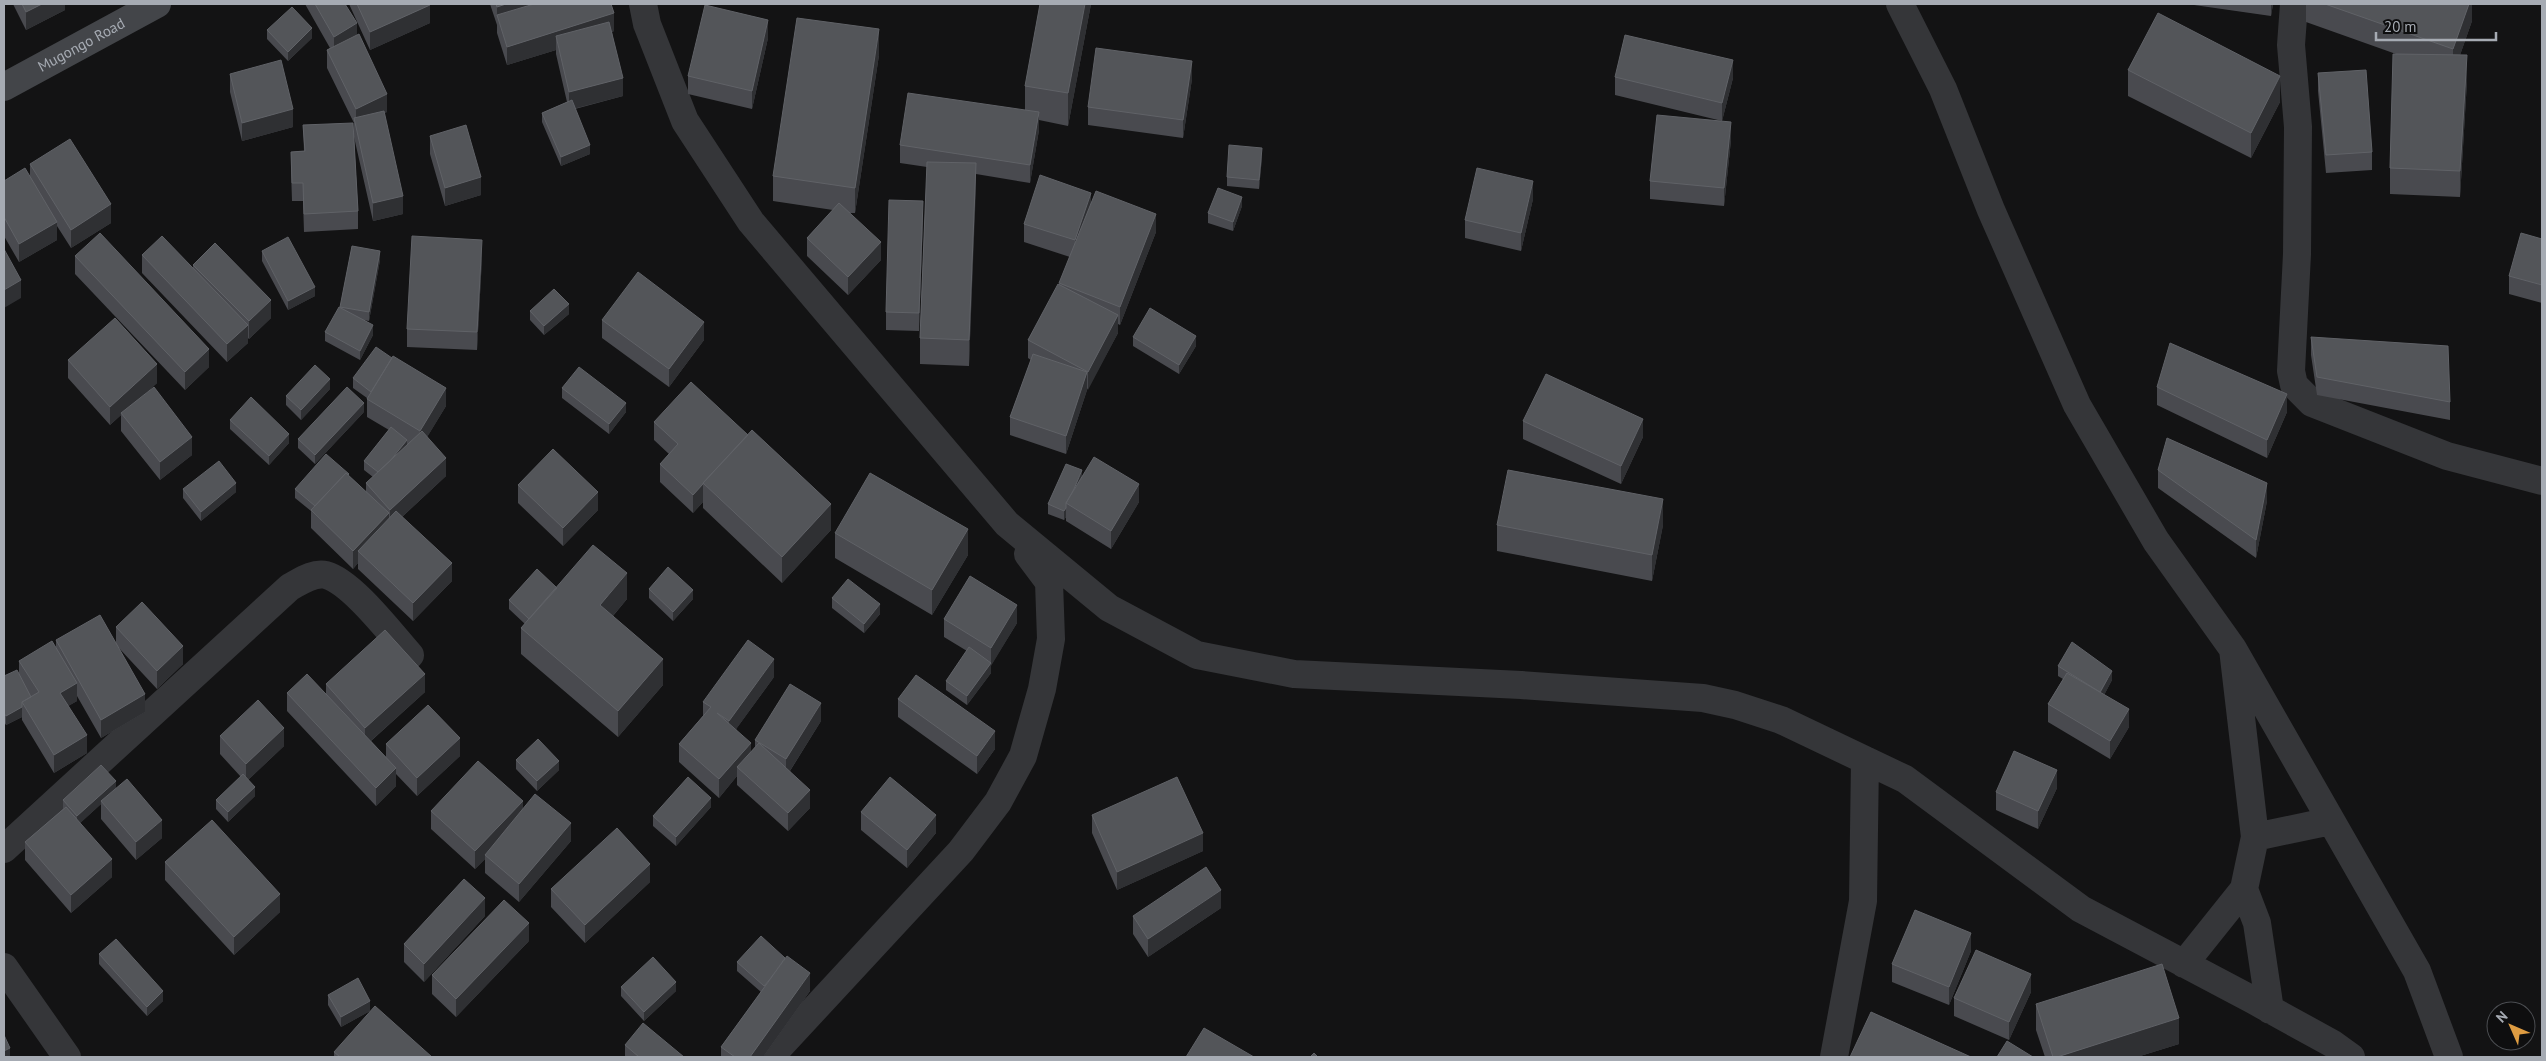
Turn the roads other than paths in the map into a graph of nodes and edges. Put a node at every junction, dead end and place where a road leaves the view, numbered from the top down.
1 (157, 4) edge
2 (643, 4) edge
3 (1900, 4) edge
4 (2294, 4) edge
5 (4, 87) edge
6 (2542, 481) edge
7 (1007, 524) junction
8 (2233, 649) junction
9 (410, 655) edge
10 (1865, 760) junction
11 (2331, 821) junction
12 (2255, 837) junction
13 (4, 849) edge
14 (2244, 888) junction
15 (2184, 964) junction
16 (4, 967) edge
17 (2270, 1010) junction
18 (67, 1057) edge
19 (770, 1057) edge
20 (1834, 1057) edge
21 (2351, 1057) edge
22 (2449, 1057) edge

1 - 5 street, Mugongo Road
2 - 7 street
3 - 8 street
4 - 6 street
7 - 10 street
7 - 19 street
8 - 11 street
8 - 12 street
9 - 13 street
10 - 15 street
10 - 20 street
11 - 12 street
11 - 22 street
12 - 14 street
14 - 15 street
14 - 17 street
15 - 17 street
16 - 18 street
17 - 21 street

